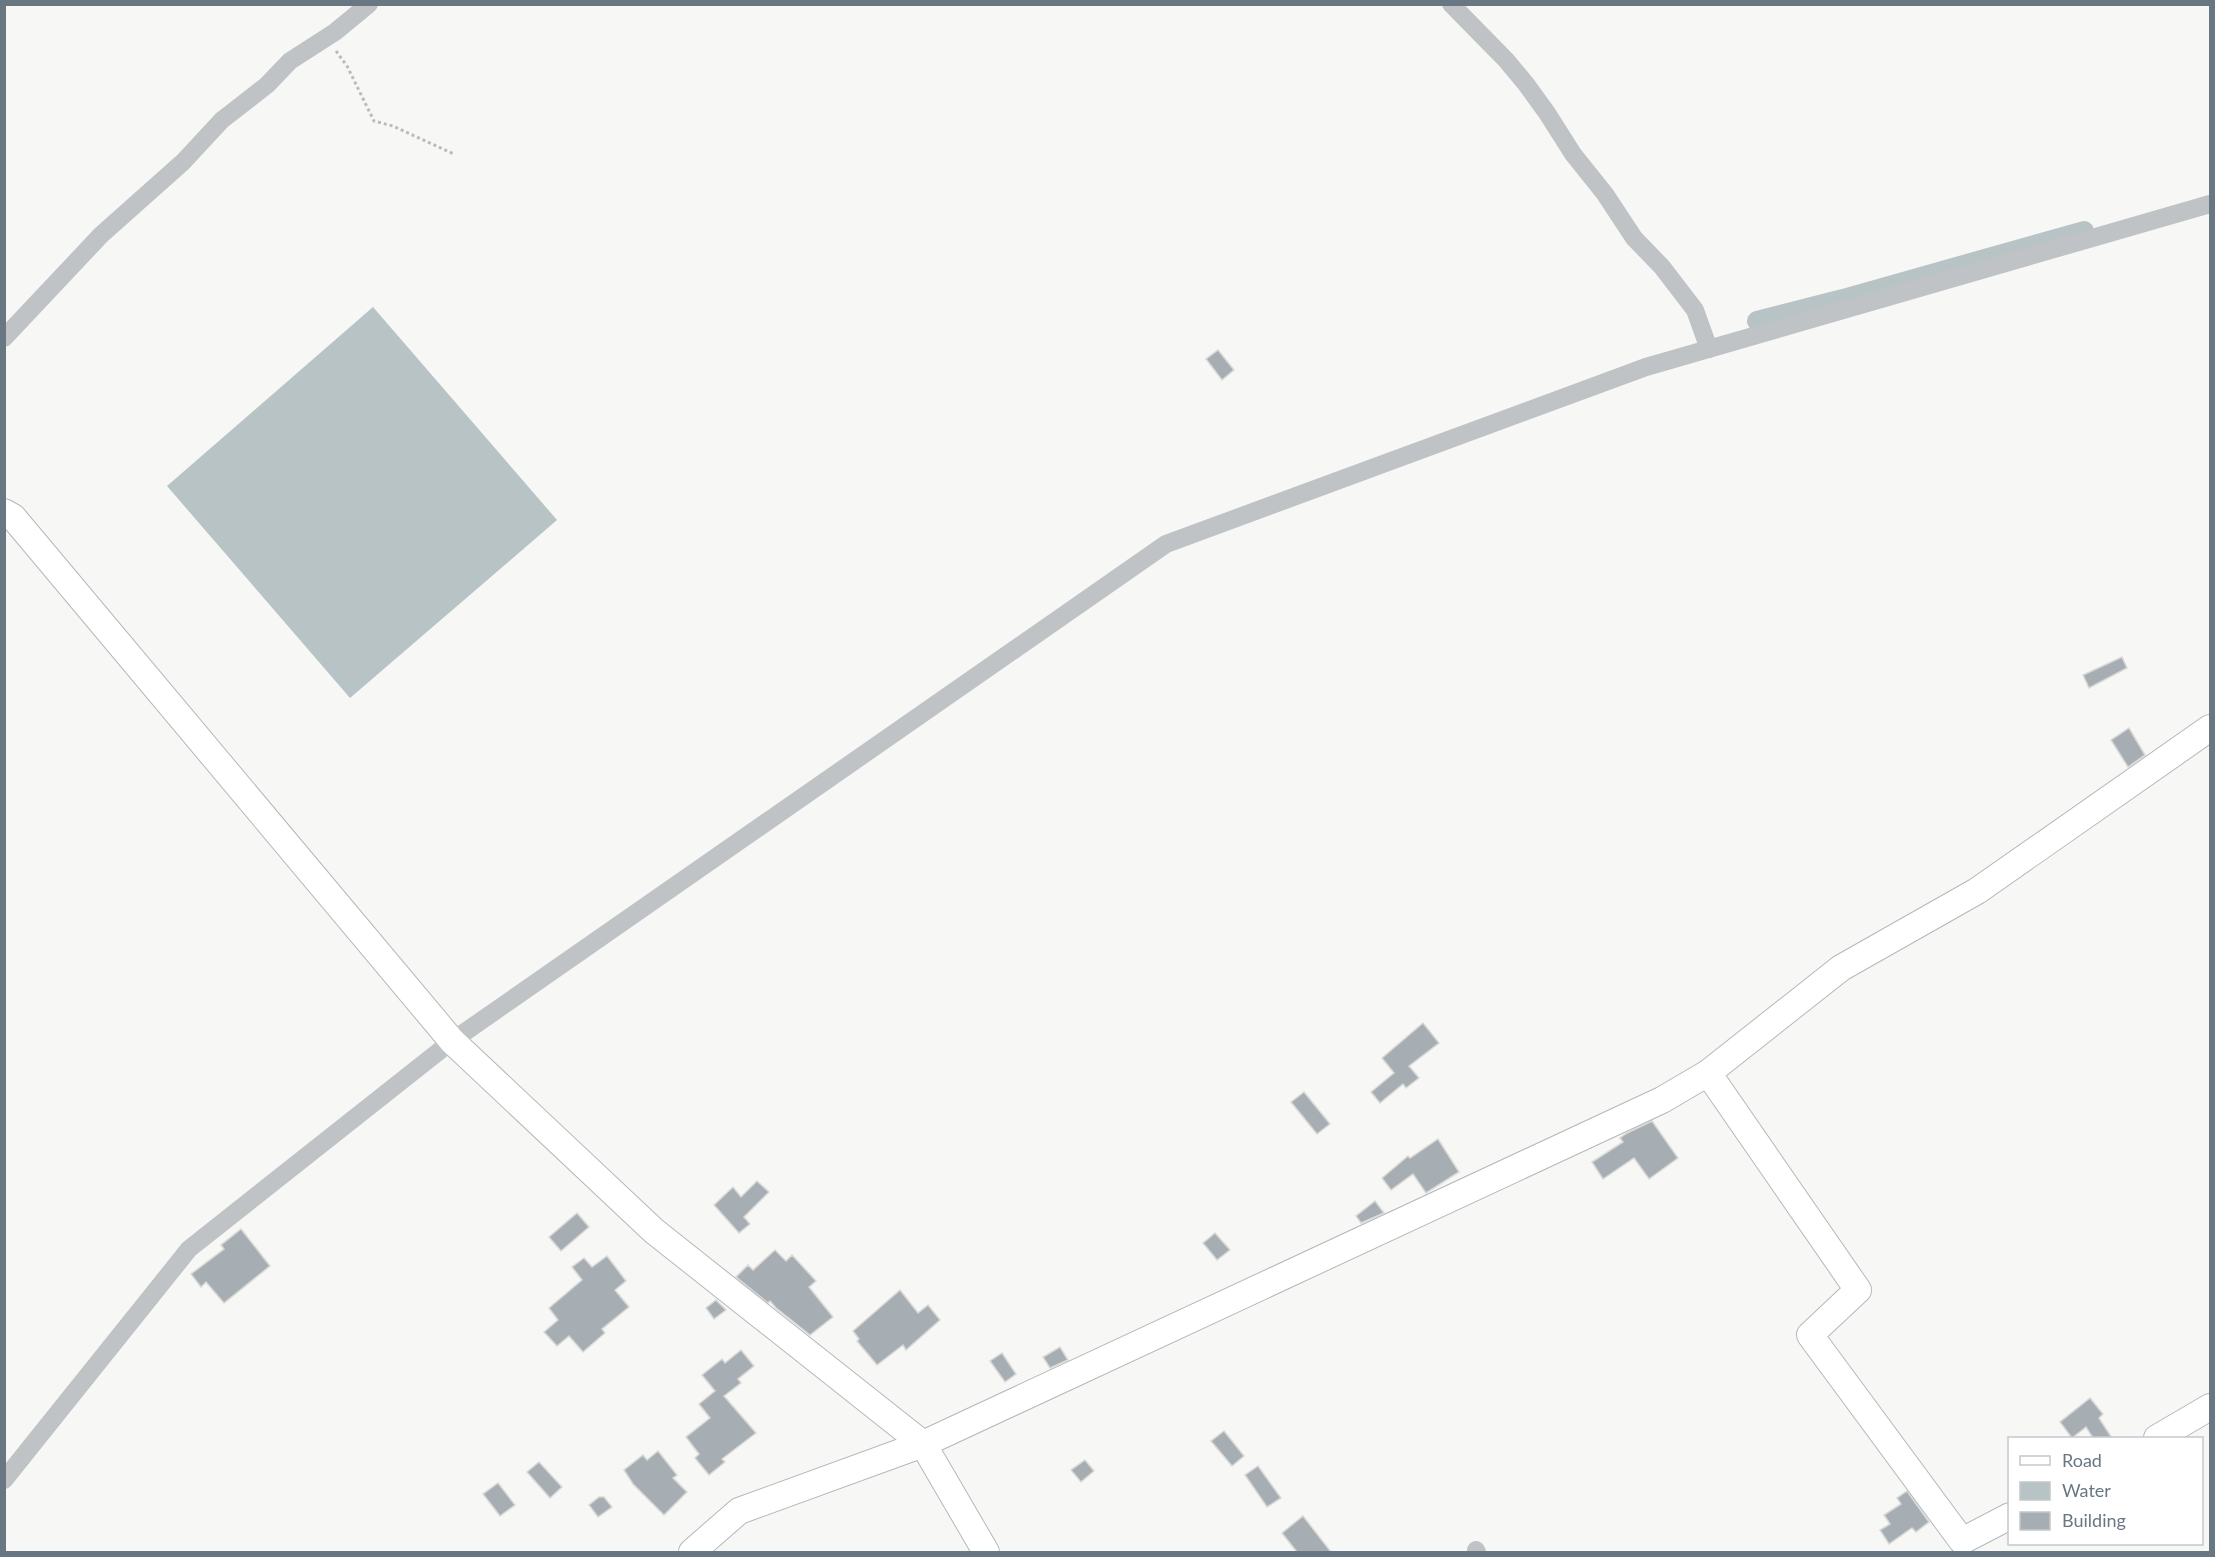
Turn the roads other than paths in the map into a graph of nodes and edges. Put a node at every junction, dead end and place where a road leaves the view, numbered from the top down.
1 (369, 4) edge
2 (1451, 4) edge
3 (2211, 204) edge
4 (4, 338) edge
5 (1709, 349) junction
6 (4, 512) edge
7 (2211, 728) edge
8 (452, 1041) junction
9 (1708, 1073) junction
10 (2211, 1407) edge
11 (2159, 1437) edge
12 (923, 1444) junction
13 (4, 1480) edge
14 (2008, 1517) edge
15 (692, 1552) edge
16 (986, 1552) edge

1 - 4 street
2 - 5 street
3 - 5 street
5 - 8 street
6 - 8 street
7 - 9 street
8 - 12 street
8 - 13 street
9 - 12 street
9 - 14 street
10 - 11 street
12 - 15 street
12 - 16 street

